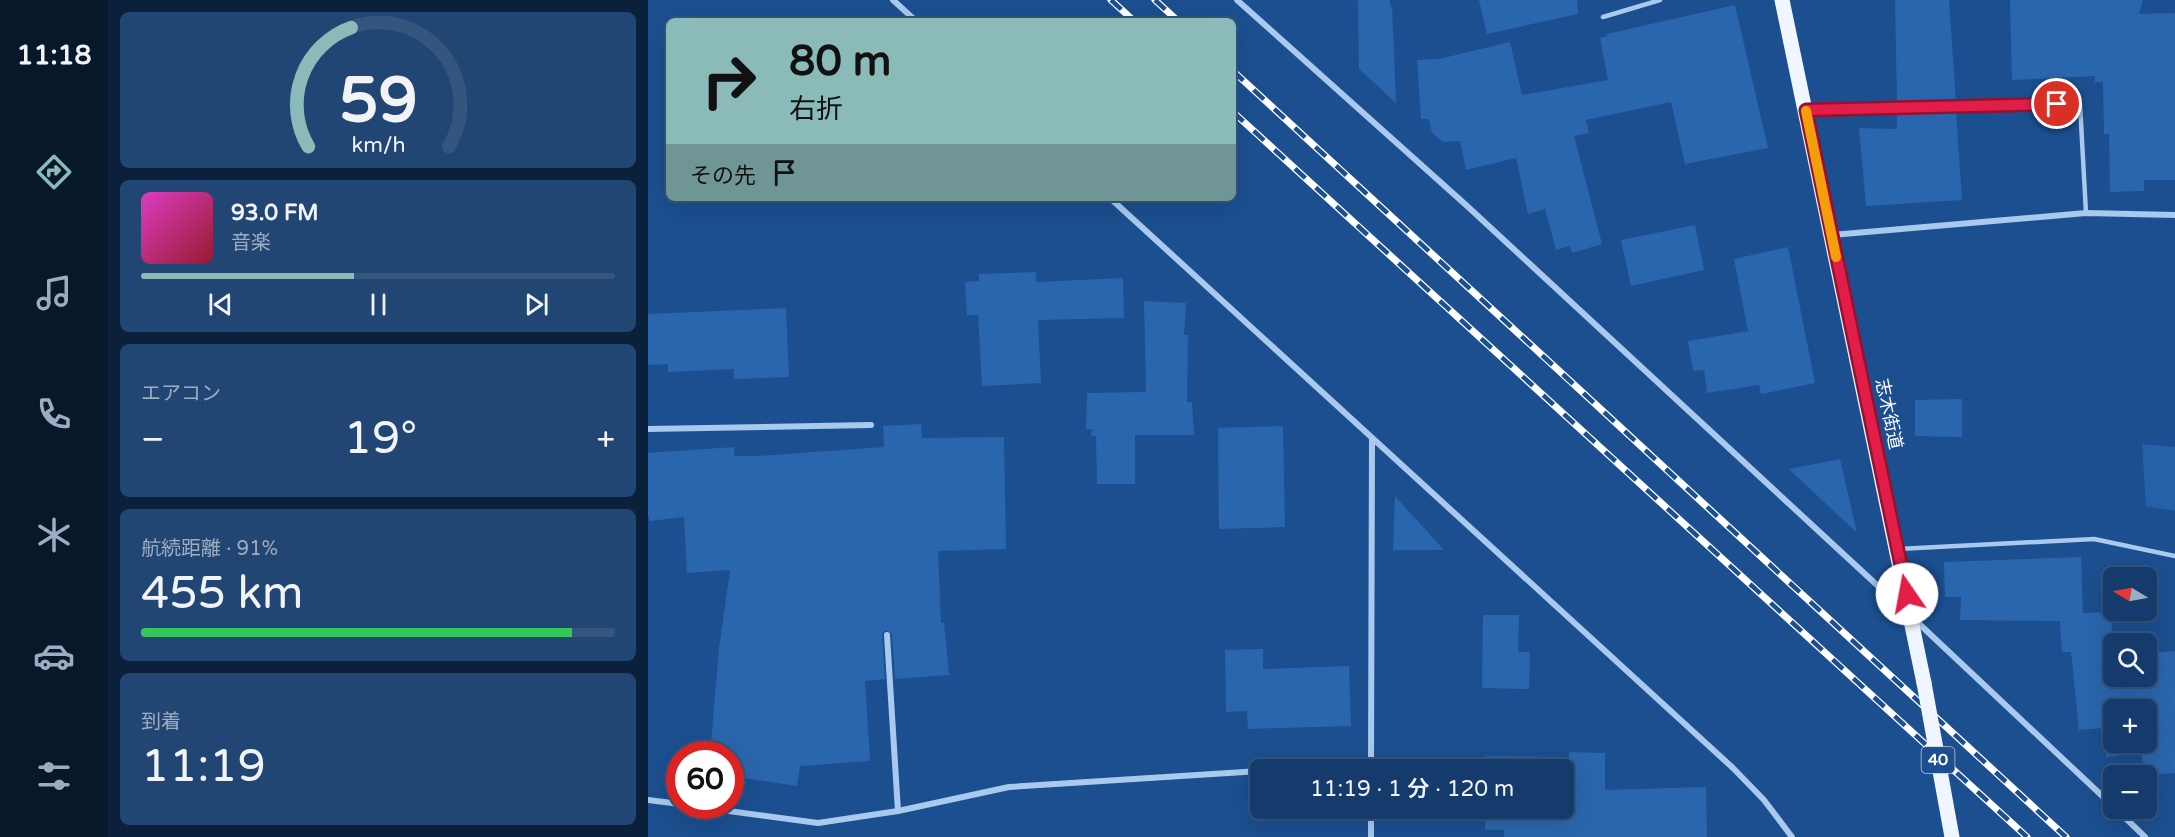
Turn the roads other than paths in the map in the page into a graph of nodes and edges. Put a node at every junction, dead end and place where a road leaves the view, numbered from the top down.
1 (893, 0) edge
2 (1237, 0) edge
3 (1660, 0) edge
4 (1782, 0) edge
5 (1603, 17) dead end
6 (913, 18) edge
7 (1806, 110) junction
8 (1113, 201) edge
9 (2086, 213) junction
10 (2175, 215) edge
11 (1832, 235) junction
12 (871, 425) dead end
13 (648, 429) edge
14 (1372, 438) junction
15 (1898, 549) junction
16 (2175, 556) edge
17 (1912, 617) junction
18 (887, 635) dead end
19 (1371, 759) edge
20 (1250, 772) edge
21 (2103, 798) edge
22 (648, 800) edge
23 (666, 802) edge
24 (898, 812) junction
25 (744, 813) edge
26 (1371, 819) edge
27 (2126, 819) edge
28 (1371, 837) edge
29 (1792, 837) edge
30 (1952, 837) edge
31 (2145, 837) edge

1 - 6 street
2 - 17 street
3 - 5 lane
4 - 7 main road, 志木街道 / 40
7 - 9 lane
7 - 11 main road, 志木街道 / 40
8 - 14 street
9 - 10 street
9 - 11 street
11 - 15 main road, 志木街道 / 40
12 - 13 street
14 - 19 street
14 - 29 street
15 - 16 lane
15 - 17 main road, 志木街道 / 40
17 - 21 street
17 - 30 main road, 志木街道 / 40, bridge
18 - 24 street
20 - 24 street
22 - 23 street
24 - 25 street
26 - 28 street
27 - 31 street

